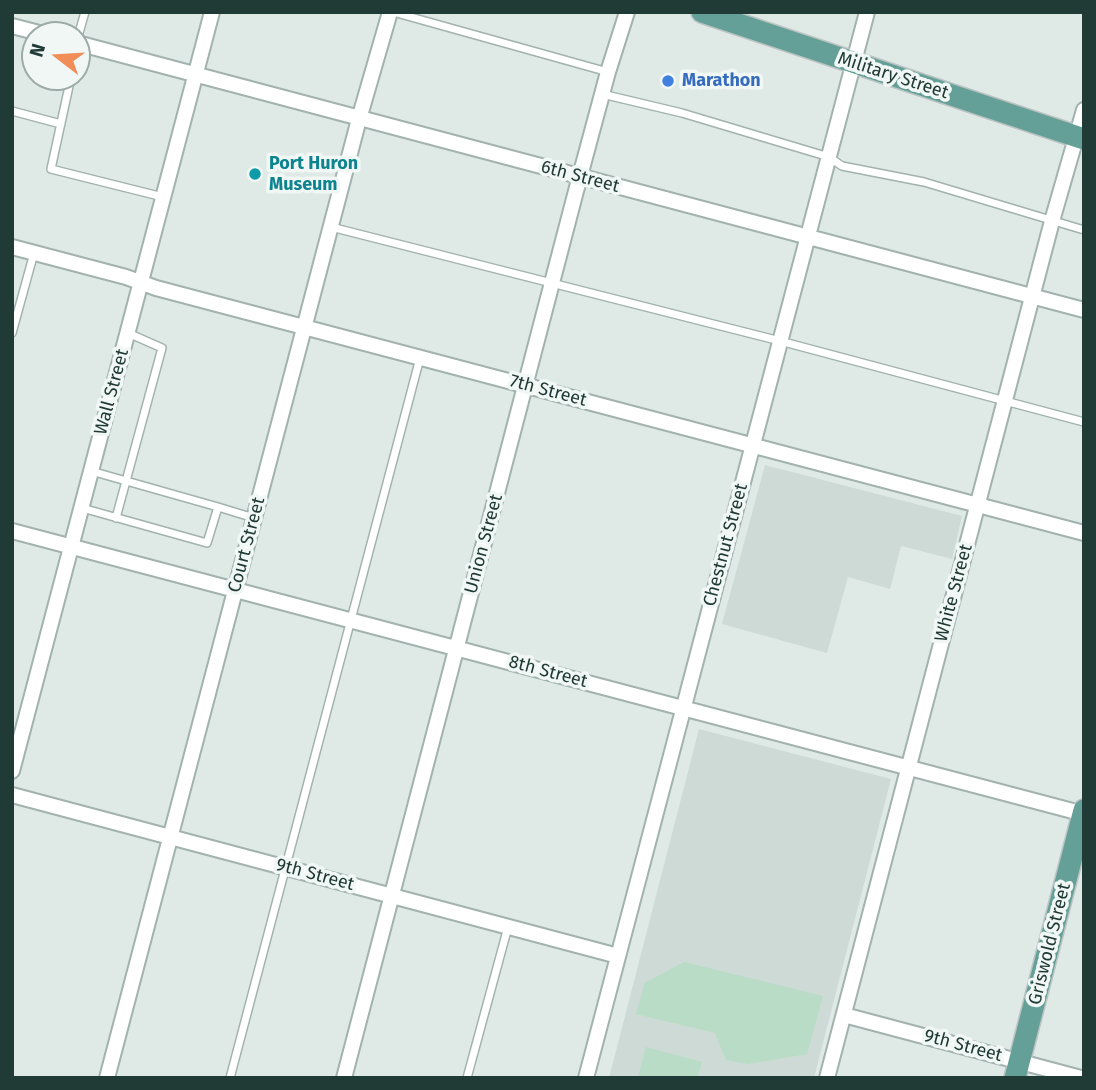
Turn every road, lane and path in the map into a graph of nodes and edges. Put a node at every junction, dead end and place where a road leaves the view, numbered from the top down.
1 (212, 12) edge
2 (392, 12) edge
3 (627, 12) edge
4 (702, 12) edge
5 (867, 12) edge
6 (91, 45) edge
7 (853, 63) junction
8 (608, 72) junction
9 (196, 75) junction
10 (68, 91) edge
11 (603, 94) junction
12 (1084, 110) edge
13 (12, 111) edge
14 (359, 118) junction
15 (61, 124) junction
16 (1080, 138) edge
17 (829, 157) junction
18 (581, 177) junction
19 (163, 197) junction
20 (1052, 222) junction
21 (331, 227) junction
22 (1084, 230) edge
23 (808, 236) junction
24 (12, 247) edge
25 (34, 253) junction
26 (141, 282) junction
27 (552, 283) junction
28 (1033, 296) junction
29 (1084, 310) edge
30 (304, 326) junction
31 (127, 332) junction
32 (12, 333) edge
33 (780, 341) junction
34 (420, 357) junction
35 (526, 386) junction
36 (1005, 401) junction
37 (1084, 422) edge
38 (752, 445) junction
39 (91, 471) junction
40 (127, 481) junction
41 (977, 505) junction
42 (218, 507) junction
43 (82, 508) junction
44 (116, 518) junction
45 (254, 518) junction
46 (12, 531) edge
47 (1084, 533) edge
48 (72, 546) junction
49 (235, 589) junction
50 (351, 620) junction
51 (457, 647) junction
52 (683, 708) junction
53 (908, 768) junction
54 (12, 771) edge
55 (12, 795) edge
56 (1083, 813) edge
57 (170, 838) junction
58 (286, 868) junction
59 (391, 895) junction
60 (508, 927) junction
61 (618, 956) junction
62 (844, 1015) junction
63 (1018, 1069) edge
64 (107, 1078) edge
65 (230, 1078) edge
66 (344, 1078) edge
67 (467, 1078) edge
68 (586, 1078) edge
69 (827, 1078) edge
70 (1081, 1078) edge

1 - 9 street, Wall Street
2 - 8 lane
2 - 14 street, Court Street
3 - 8 street, Union Street
4 - 7 main road, Military Street
5 - 7 street, Chestnut Street
6 - 9 street, 6th Street
7 - 16 main road, Military Street
7 - 17 street, Chestnut Street
8 - 11 street, Union Street
9 - 14 street, 6th Street
9 - 19 street, Wall Street
10 - 15 lane
11 - 17 lane
11 - 18 street, Union Street
12 - 16 street, White Street
13 - 15 lane
14 - 18 street, 6th Street
14 - 21 street, Court Street
15 - 19 lane
16 - 20 street, White Street
17 - 20 lane
17 - 23 street, Chestnut Street
18 - 23 street, 6th Street
18 - 27 street, Union Street
19 - 26 street, Wall Street
20 - 22 lane
20 - 28 street, White Street
21 - 27 lane
21 - 30 street, Court Street
23 - 28 street, 6th Street
23 - 33 street, Chestnut Street
24 - 25 street, 7th Street
25 - 26 street, 7th Street
25 - 32 lane
26 - 30 street, 7th Street
26 - 31 street, Wall Street
27 - 33 lane
27 - 35 street, Union Street
28 - 29 street, 6th Street
28 - 36 street, White Street
30 - 34 street, 7th Street
30 - 45 street, Court Street
31 - 39 street, Wall Street
31 - 40 lane
33 - 36 lane
33 - 38 street, Chestnut Street
34 - 35 street, 7th Street
34 - 50 lane
35 - 38 street, 7th Street
35 - 51 street, Union Street
36 - 37 lane
36 - 41 street, White Street
38 - 41 street, 7th Street
38 - 52 street, Chestnut Street
39 - 40 lane
39 - 43 street, Wall Street
40 - 42 lane
40 - 44 lane
41 - 47 street, 7th Street
41 - 53 street, White Street
42 - 44 lane
42 - 45 lane
43 - 44 lane
43 - 48 street, Wall Street
45 - 49 street, Court Street
46 - 48 street, 8th Street
48 - 49 street, 8th Street
48 - 54 street, Wall Street
49 - 50 street, 8th Street
49 - 57 street, Court Street
50 - 51 street, 8th Street
50 - 58 lane
51 - 52 street, 8th Street
51 - 59 street, Union Street
52 - 53 street, 8th Street
52 - 61 street, Chestnut Street
53 - 56 street, 8th Street
53 - 62 street, White Street
55 - 57 street, 9th Street
56 - 63 main road, Griswold Street
57 - 58 street, 9th Street
57 - 64 street, Court Street
58 - 59 street, 9th Street
58 - 65 lane
59 - 60 street, 9th Street
59 - 66 street, Union Street
60 - 61 street, 9th Street
60 - 67 lane
61 - 68 street, Chestnut Street
62 - 63 street, 9th Street
62 - 69 street, White Street
63 - 70 street, 9th Street

